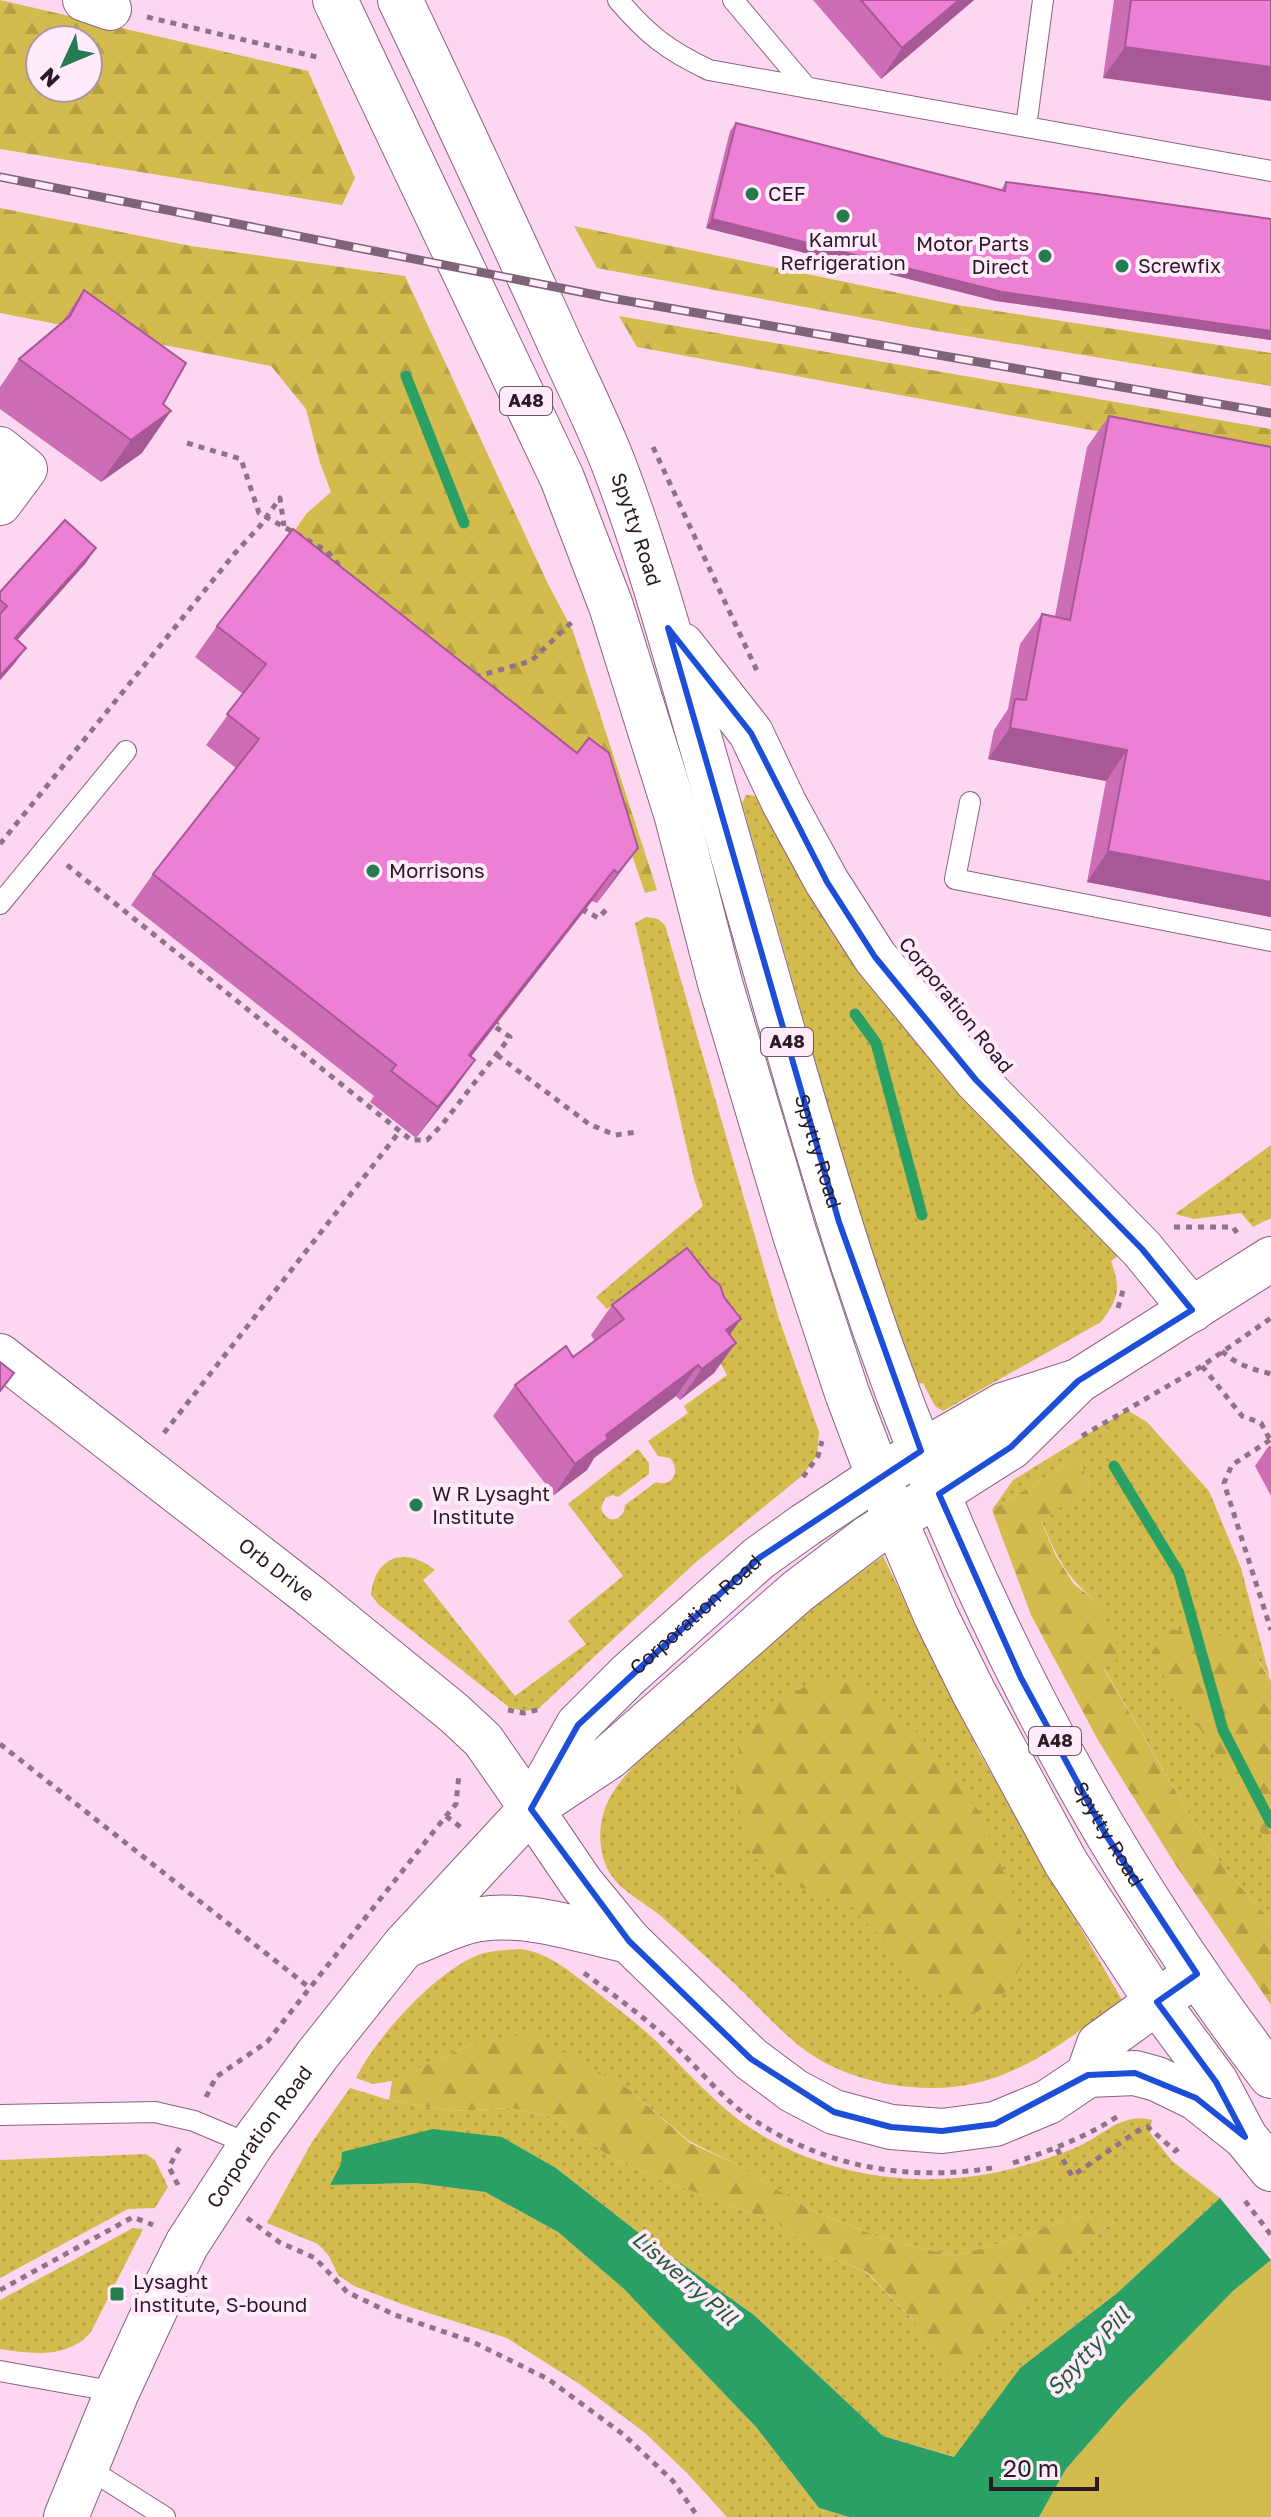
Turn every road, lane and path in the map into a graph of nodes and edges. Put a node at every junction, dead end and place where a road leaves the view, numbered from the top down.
1 (335, 0) edge
2 (400, 0) edge
3 (618, 0) edge
4 (733, 0) edge
5 (1043, 0) edge
6 (97, 4) edge
7 (320, 47) dead end
8 (807, 88) junction
9 (1026, 127) junction
10 (1271, 171) edge
11 (187, 443) dead end
12 (0, 448) edge
13 (0, 504) edge
14 (284, 526) junction
15 (347, 575) edge
16 (584, 628) dead end
17 (668, 628) junction
18 (744, 643) dead end
19 (468, 679) edge
20 (763, 684) dead end
21 (126, 751) dead end
22 (970, 802) dead end
23 (16, 824) junction
24 (0, 844) edge
25 (45, 848) junction
26 (0, 904) edge
27 (607, 909) edge
28 (576, 922) edge
29 (1271, 941) edge
30 (499, 1020) edge
31 (497, 1055) junction
32 (400, 1131) junction
33 (638, 1132) dead end
34 (1167, 1227) dead end
35 (1233, 1227) dead end
36 (1271, 1259) edge
37 (1192, 1310) junction
38 (1271, 1318) edge
39 (1222, 1351) junction
40 (0, 1355) edge
41 (1202, 1366) junction
42 (1271, 1374) edge
43 (1078, 1381) junction
44 (825, 1429) dead end
45 (1080, 1437) dead end
46 (1270, 1439) edge
47 (155, 1444) dead end
48 (921, 1451) junction
49 (818, 1456) dead end
50 (879, 1476) junction
51 (939, 1494) junction
52 (895, 1520) junction
53 (1271, 1630) edge
54 (0, 1744) edge
55 (460, 1766) dead end
56 (531, 1809) junction
57 (446, 1816) junction
58 (455, 1823) dead end
59 (629, 1941) junction
60 (404, 1946) junction
61 (1197, 1974) junction
62 (310, 1988) junction
63 (1157, 2002) junction
64 (1088, 2075) junction
65 (1271, 2076) edge
66 (211, 2087) dead end
67 (0, 2115) edge
68 (1183, 2145) dead end
69 (1057, 2149) dead end
70 (1258, 2153) edge
71 (244, 2157) junction
72 (246, 2217) dead end
73 (155, 2226) dead end
74 (0, 2290) edge
75 (0, 2371) edge
76 (117, 2392) junction
77 (86, 2467) junction
78 (66, 2517) edge
79 (165, 2517) edge
80 (698, 2517) edge

1 - 50 main road, A48
2 - 17 main road, Spytty Road / A48
3 - 8 lane
4 - 8 lane
5 - 9 lane
6 - 7 path
8 - 9 lane
9 - 10 lane
11 - 14 path
12 - 13 street
14 - 15 path
14 - 23 path
16 - 19 path
17 - 37 main road
17 - 48 main road, Spytty Road / A48
18 - 20 path
21 - 25 lane
22 - 29 lane
23 - 24 path
23 - 25 path
25 - 26 lane
25 - 32 path
27 - 28 path
30 - 31 path
31 - 32 path
31 - 33 path
32 - 47 path
34 - 35 path
36 - 37 main road, Corporation Road
37 - 43 main road, Corporation Road
38 - 39 path
39 - 41 path
39 - 42 path
40 - 56 street, Orb Drive
41 - 45 path
41 - 46 path
43 - 48 main road, Corporation Road
43 - 51 main road, Corporation Road
44 - 49 path
46 - 53 path
48 - 50 main road, Corporation Road
48 - 51 main road, Spytty Road / A48
50 - 52 main road, A48
50 - 56 main road, Corporation Road
51 - 52 main road, Corporation Road
51 - 61 main road, Spytty Road / A48
52 - 56 main road, Corporation Road
52 - 63 main road, A48
54 - 62 path
55 - 57 path
56 - 59 main road
56 - 60 main road, Corporation Road
57 - 58 path
57 - 62 path
59 - 60 main road
59 - 64 main road
60 - 71 main road, Corporation Road
61 - 63 main road
61 - 65 main road, Spytty Road / A48
62 - 66 path
63 - 64 main road
63 - 70 main road, A48
64 - 70 main road, A48
67 - 71 lane
68 - 69 path
71 - 76 main road, Corporation Road
72 - 80 path
73 - 74 path
75 - 76 lane
76 - 77 main road, Corporation Road
77 - 78 main road, Corporation Road
77 - 79 lane

